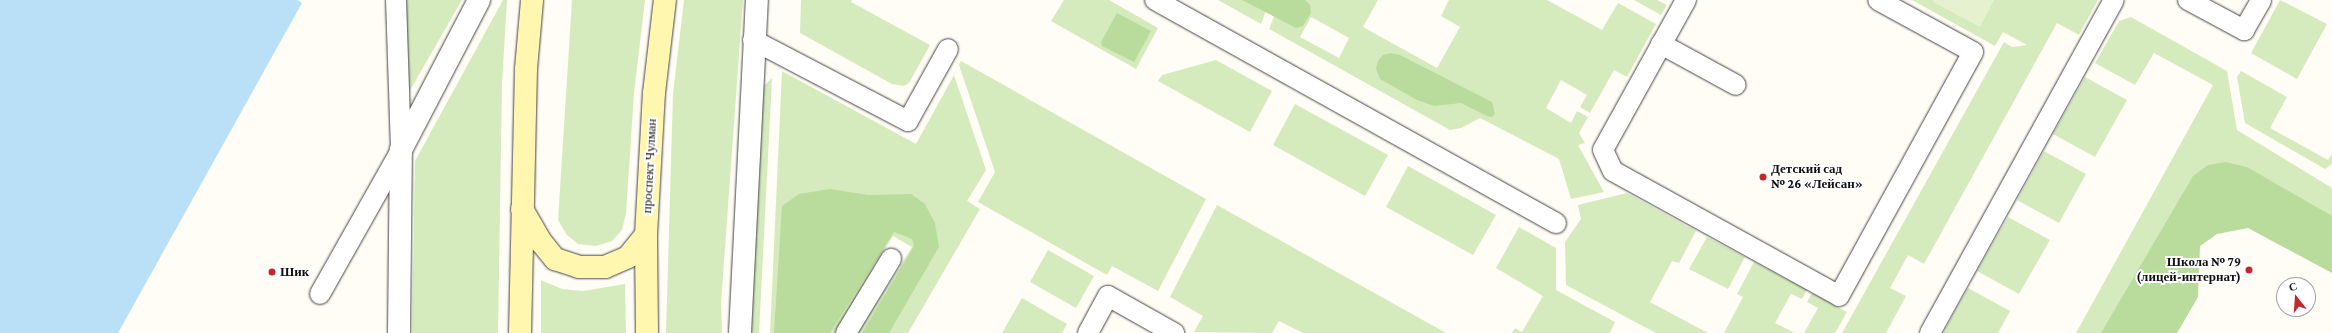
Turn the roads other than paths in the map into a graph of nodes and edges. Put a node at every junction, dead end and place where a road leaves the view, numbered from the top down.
1 (396, 0) edge
2 (479, 0) edge
3 (532, 0) edge
4 (665, 0) edge
5 (757, 0) edge
6 (1155, 0) edge
7 (1686, 0) edge
8 (1878, 0) edge
9 (2114, 0) edge
10 (2188, 0) edge
11 (2261, 0) edge
12 (753, 40) junction
13 (1661, 44) junction
14 (948, 49) dead end
15 (1736, 85) dead end
16 (401, 150) junction
17 (522, 209) junction
18 (1556, 223) dead end
19 (646, 235) junction
20 (891, 259) dead end
21 (320, 294) dead end
22 (399, 333) edge
23 (520, 333) edge
24 (647, 333) edge
25 (740, 333) edge
26 (846, 333) edge
27 (1088, 333) edge
28 (1174, 333) edge
29 (1930, 333) edge

1 - 16 lane
2 - 16 street
3 - 17 main road
4 - 19 main road, проспект Чулман
5 - 12 street
6 - 18 lane
7 - 13 lane
8 - 13 lane
9 - 29 lane
10 - 11 lane
12 - 14 lane
12 - 25 street
13 - 15 lane
16 - 21 lane
16 - 22 street
17 - 19 main road
17 - 23 main road
19 - 24 main road, проспект Чулман
20 - 26 lane
27 - 28 lane

